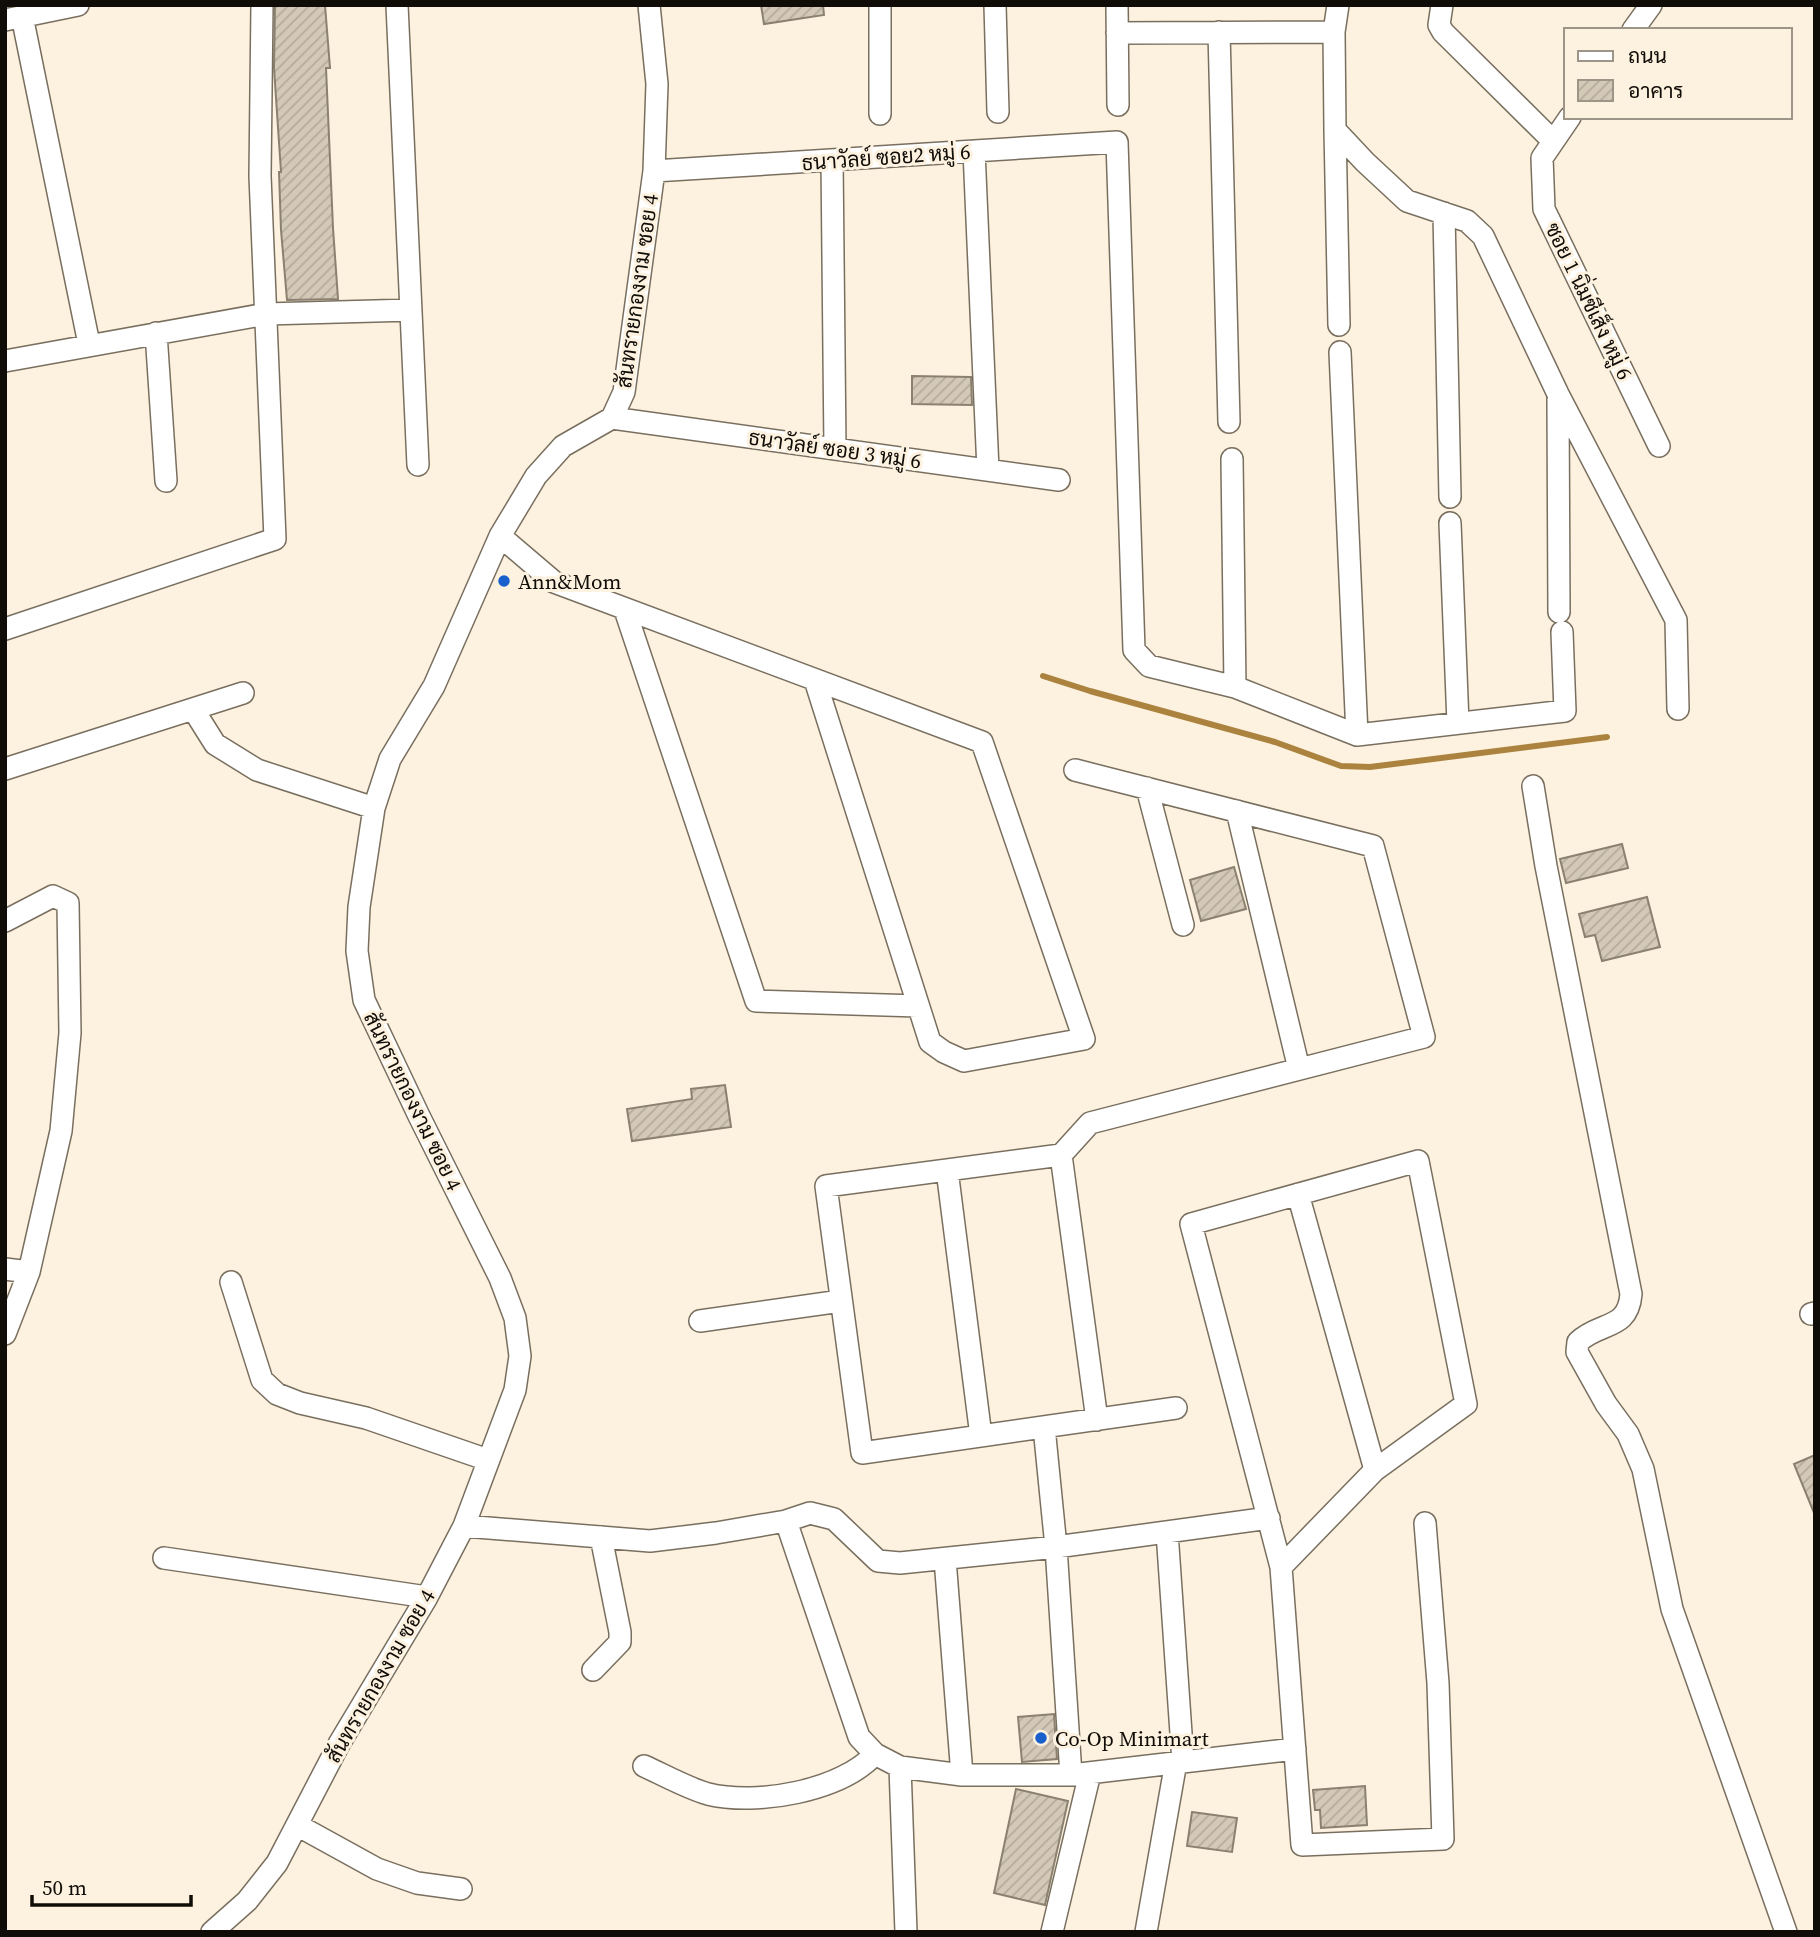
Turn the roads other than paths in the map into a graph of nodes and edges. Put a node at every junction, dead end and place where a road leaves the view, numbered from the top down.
1 (78, 5) edge
2 (262, 5) edge
3 (397, 5) edge
4 (649, 5) edge
5 (880, 5) edge
6 (995, 5) edge
7 (1117, 5) edge
8 (1338, 5) edge
9 (1442, 5) edge
10 (1644, 8) edge
11 (14, 18) edge
12 (1634, 28) edge
13 (1219, 32) junction
14 (1334, 32) junction
15 (1117, 33) junction
16 (1118, 105) dead end
17 (998, 112) dead end
18 (880, 114) dead end
19 (1569, 119) edge
20 (1335, 130) junction
21 (1553, 141) junction
22 (974, 152) junction
23 (832, 160) junction
24 (654, 171) junction
25 (1444, 213) junction
26 (411, 310) junction
27 (266, 314) junction
28 (1339, 325) dead end
29 (156, 333) junction
30 (89, 344) junction
31 (1340, 352) dead end
32 (5, 361) edge
33 (1558, 394) junction
34 (612, 418) junction
35 (1229, 422) dead end
36 (1659, 446) dead end
37 (835, 449) junction
38 (1232, 459) dead end
39 (418, 465) dead end
40 (988, 470) junction
41 (1059, 480) dead end
42 (166, 481) dead end
43 (1450, 497) dead end
44 (1450, 523) dead end
45 (500, 536) junction
46 (625, 610) junction
47 (5, 629) edge
48 (814, 680) junction
49 (1235, 687) junction
50 (243, 693) dead end
51 (193, 709) junction
52 (1678, 709) dead end
53 (1458, 723) junction
54 (1357, 734) junction
55 (5, 769) edge
56 (1075, 770) dead end
57 (1533, 786) dead end
58 (1147, 788) junction
59 (374, 808) junction
60 (1237, 811) junction
61 (5, 920) edge
62 (1183, 925) dead end
63 (918, 1006) junction
64 (1299, 1069) junction
65 (1061, 1155) junction
66 (947, 1170) junction
67 (1298, 1195) junction
68 (5, 1269) edge
69 (29, 1272) junction
70 (231, 1282) dead end
71 (841, 1301) junction
72 (699, 1321) dead end
73 (5, 1334) edge
74 (1177, 1408) dead end
75 (1097, 1419) junction
76 (1044, 1427) junction
77 (981, 1436) junction
78 (488, 1460) junction
79 (1375, 1470) junction
80 (1269, 1518) junction
81 (786, 1521) junction
82 (1425, 1523) dead end
83 (464, 1526) junction
84 (1167, 1532) junction
85 (601, 1537) junction
86 (1056, 1547) junction
87 (164, 1558) dead end
88 (945, 1559) junction
89 (1281, 1566) junction
90 (427, 1597) junction
91 (593, 1671) dead end
92 (1295, 1749) junction
93 (876, 1755) junction
94 (1180, 1762) junction
95 (644, 1766) dead end
96 (900, 1767) junction
97 (1080, 1774) junction
98 (962, 1775) junction
99 (297, 1825) junction
100 (461, 1888) dead end
101 (212, 1932) edge
102 (906, 1932) edge
103 (1052, 1932) edge
104 (1146, 1932) edge
105 (1787, 1932) edge

1 - 11 street
2 - 27 street
3 - 26 street
4 - 24 street, สันทรายกองงาม ซอย 4
5 - 18 street
6 - 17 street
7 - 15 street
8 - 14 street
9 - 21 street
10 - 12 street
11 - 30 street
13 - 14 street
13 - 15 street
13 - 35 street
14 - 20 street
15 - 16 street
19 - 21 street, ซอย 1 นิ่มซีเส็ง หมู่ 6
20 - 25 street
20 - 28 street
21 - 36 street, ซอย 1 นิ่มซีเส็ง หมู่ 6
22 - 23 street, ธนาวัลย์ ซอย2 หมู่ 6
22 - 40 street
22 - 49 street, ธนาวัลย์ ซอย2 หมู่ 6
23 - 24 street, ธนาวัลย์ ซอย2 หมู่ 6
23 - 37 street
24 - 34 street, สันทรายกองงาม ซอย 4
25 - 33 street
25 - 43 street
26 - 27 street
26 - 39 street
27 - 29 street
27 - 47 street
29 - 30 street
29 - 42 street
30 - 32 street
31 - 54 street
33 - 52 street
33 - 53 street
34 - 37 street, ธนาวัลย์ ซอย 3 หมู่ 6
34 - 45 street, สันทรายกองงาม ซอย 4
37 - 40 street, ธนาวัลย์ ซอย 3 หมู่ 6
38 - 49 street
40 - 41 street, ธนาวัลย์ ซอย 3 หมู่ 6
44 - 53 street
45 - 46 street
45 - 59 street, สันทรายกองงาม ซอย 4
46 - 48 street
46 - 63 street
48 - 63 street
48 - 63 street
49 - 54 street
50 - 51 street
51 - 55 street
51 - 59 street
53 - 54 street
56 - 58 street
57 - 105 street
58 - 60 street
58 - 62 street
59 - 78 street, สันทรายกองงาม ซอย 4
60 - 64 street
60 - 64 street
61 - 69 street
64 - 65 street
65 - 66 street
65 - 75 street
66 - 71 street
66 - 77 street
67 - 79 street
67 - 79 street
67 - 80 street
68 - 69 street
69 - 73 street
70 - 78 street
71 - 72 street
71 - 77 street
74 - 75 street
75 - 76 street
76 - 77 street
76 - 86 street
78 - 83 street, สันทรายกองงาม ซอย 4
79 - 89 street
80 - 84 street
80 - 89 street
81 - 85 street
81 - 88 street
81 - 93 street
82 - 92 street
83 - 85 street
83 - 90 street, สันทรายกองงาม ซอย 4
84 - 86 street
84 - 94 street
85 - 91 street
86 - 88 street
86 - 97 street
87 - 90 street
88 - 98 street
89 - 92 street
90 - 99 street, สันทรายกองงาม ซอย 4
92 - 94 street
93 - 95 street
93 - 96 street
94 - 97 street
94 - 104 street
96 - 98 street
96 - 102 street
97 - 98 street
97 - 103 street
99 - 100 street
99 - 101 street, สันทรายกองงาม ซอย 4

